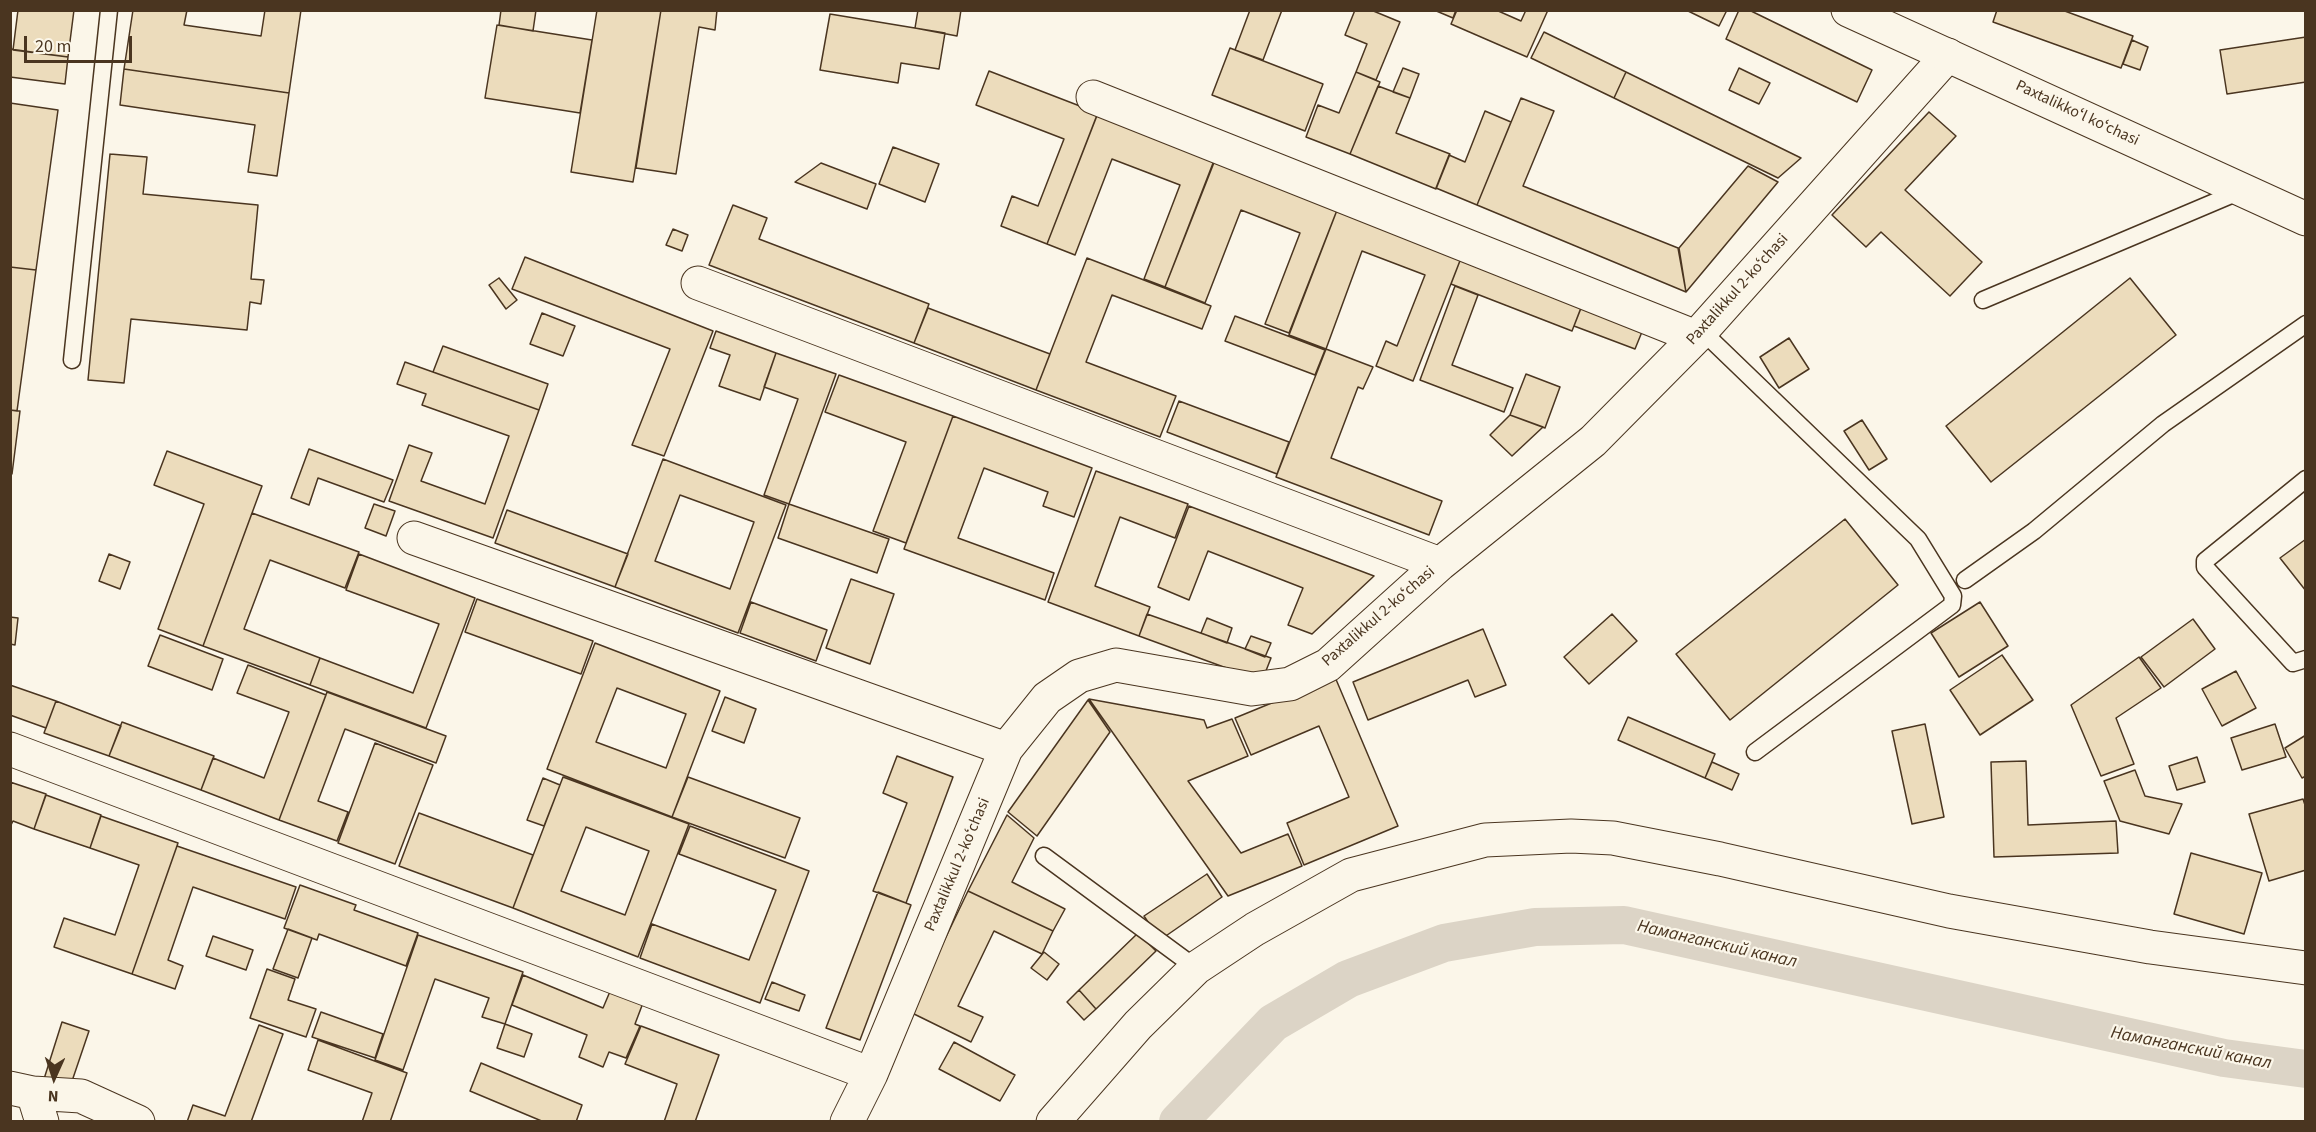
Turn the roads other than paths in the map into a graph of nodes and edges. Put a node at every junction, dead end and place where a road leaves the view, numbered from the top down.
1 (109, 10) edge
2 (1848, 10) edge
3 (1948, 55) junction
4 (1093, 97) dead end
5 (2244, 190) junction
6 (2306, 219) edge
7 (699, 283) dead end
8 (1983, 300) dead end
9 (2306, 324) edge
10 (1699, 334) junction
11 (72, 360) dead end
12 (2306, 479) edge
13 (414, 538) dead end
14 (1440, 564) junction
15 (1965, 580) dead end
16 (2306, 659) edge
17 (10, 749) edge
18 (1006, 749) junction
19 (1755, 752) dead end
20 (1044, 856) dead end
21 (1196, 968) junction
22 (2306, 969) edge
23 (871, 1074) junction
24 (28, 1101) edge
25 (138, 1122) edge
26 (847, 1122) edge
27 (1053, 1122) edge

1 - 11 lane
2 - 3 street, Paxtalikkoʻl koʻchasi
3 - 5 street, Paxtalikkoʻl koʻchasi
3 - 10 street, Paxtalikkul 2-koʻchasi
4 - 10 street
5 - 6 street, Paxtalikkoʻl koʻchasi
5 - 8 lane
7 - 14 street
9 - 15 lane
10 - 14 street, Paxtalikkul 2-koʻchasi
10 - 19 lane
12 - 16 lane
13 - 18 street
14 - 18 street, Paxtalikkul 2-koʻchasi
17 - 23 street
18 - 23 street, Paxtalikkul 2-koʻchasi
20 - 21 lane
21 - 22 street
21 - 27 street
23 - 26 street, Paxtalikkul 2-koʻchasi
24 - 25 street

